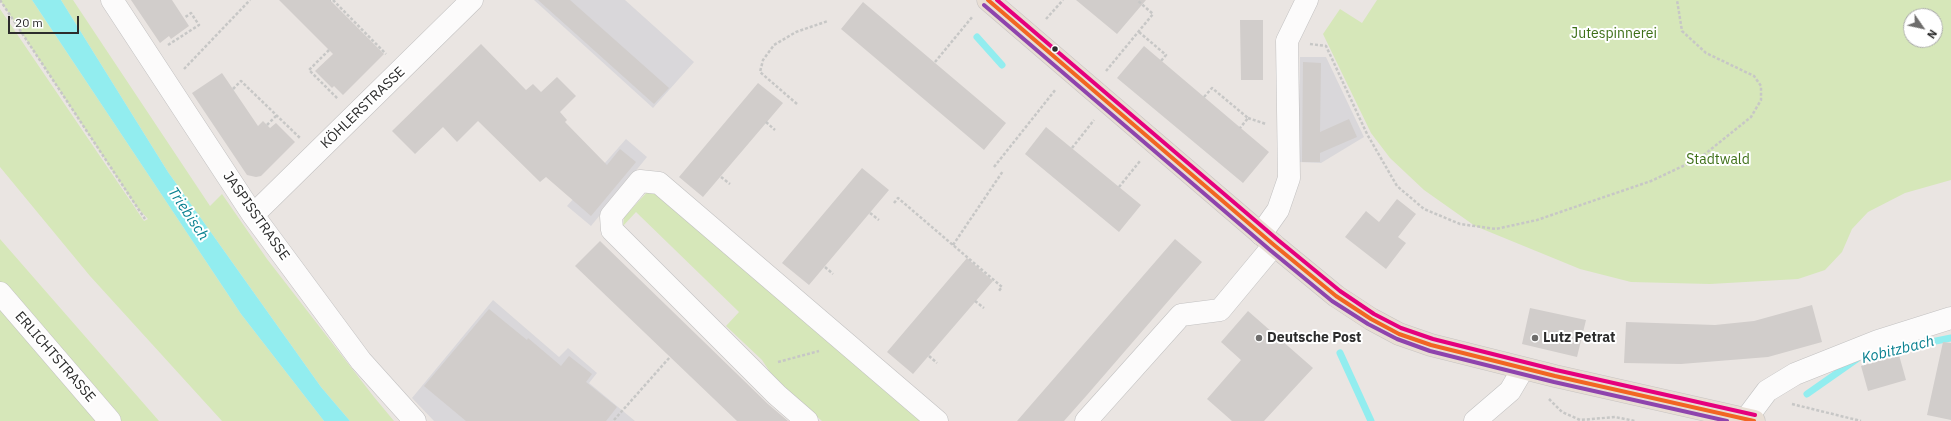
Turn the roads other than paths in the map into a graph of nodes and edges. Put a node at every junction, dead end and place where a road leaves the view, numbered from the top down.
1 (112, 0) edge
2 (472, 0) edge
3 (1305, 1) edge
4 (982, 6) edge
5 (253, 215) junction
6 (1267, 240) junction
7 (0, 293) edge
8 (1951, 318) edge
9 (1523, 368) junction
10 (1477, 420) edge
11 (1750, 420) edge
12 (110, 421) edge
13 (415, 421) edge
14 (808, 421) edge
15 (937, 421) edge
16 (1086, 421) edge

1 - 5 street, JASPISSTRASSE
2 - 5 street, KÖHLERSTRASSE
3 - 6 street
4 - 6 main road
5 - 13 street, JASPISSTRASSE
6 - 9 main road
6 - 16 street
7 - 12 street, ERLICHTSTRASSE
8 - 11 street
9 - 10 street
9 - 11 main road
14 - 15 street

